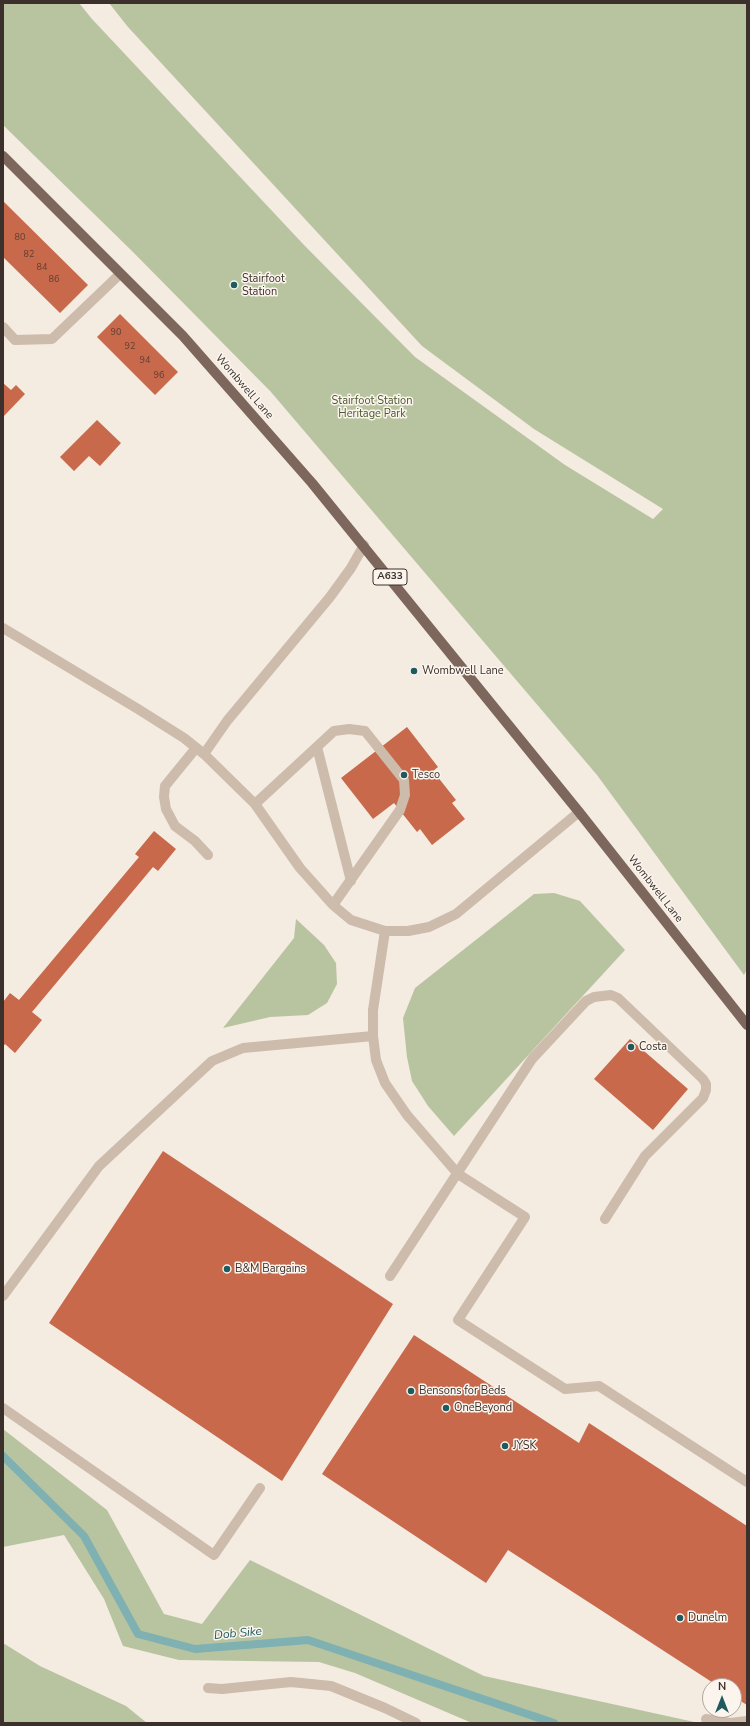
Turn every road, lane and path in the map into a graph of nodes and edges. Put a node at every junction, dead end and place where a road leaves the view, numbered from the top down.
1 (3, 156) edge
2 (120, 274) junction
3 (3, 327) edge
4 (364, 545) junction
5 (3, 628) edge
6 (317, 747) junction
7 (200, 751) junction
8 (255, 804) junction
9 (579, 812) junction
10 (208, 855) dead end
11 (351, 881) junction
12 (333, 905) junction
13 (385, 930) junction
14 (747, 1025) edge
15 (373, 1036) junction
16 (458, 1174) junction
17 (605, 1219) dead end
18 (390, 1276) dead end
19 (3, 1296) edge
20 (3, 1408) edge
21 (747, 1482) edge
22 (260, 1488) dead end
23 (208, 1688) dead end
24 (706, 1719) dead end
25 (747, 1721) edge
26 (416, 1723) edge

1 - 2 main road, Wombwell Lane / A633
2 - 3 street
2 - 4 main road, Wombwell Lane / A633
4 - 7 street
4 - 9 main road, Wombwell Lane / A633
5 - 7 street
6 - 8 street
6 - 11 street
6 - 11 street
7 - 8 street
7 - 10 street
8 - 12 street
9 - 13 street
9 - 14 main road, Wombwell Lane / A633
11 - 12 street
12 - 13 street
13 - 15 street
15 - 16 street
15 - 19 street
16 - 17 street
16 - 18 street
16 - 21 street
20 - 22 street
23 - 26 street
24 - 25 street

